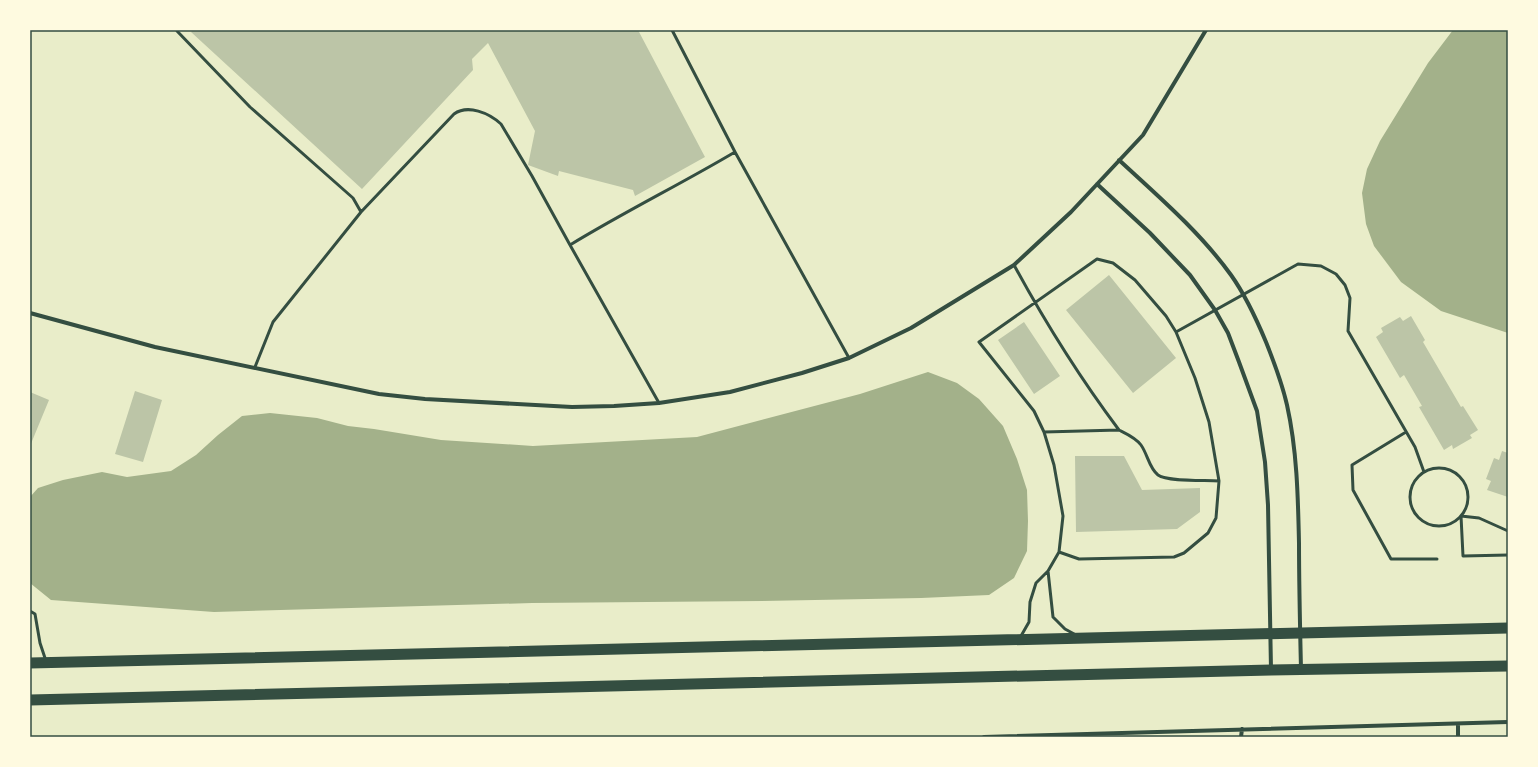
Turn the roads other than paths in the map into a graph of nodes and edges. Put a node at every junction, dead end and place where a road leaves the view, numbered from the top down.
1 (177, 30) edge
2 (672, 30) edge
3 (1206, 30) edge
4 (735, 152) junction
5 (1119, 160) junction
6 (1097, 184) junction
7 (361, 212) junction
8 (570, 245) junction
9 (1014, 265) junction
10 (1243, 294) junction
11 (1034, 302) junction
12 (1215, 310) junction
13 (30, 313) edge
14 (1176, 332) junction
15 (849, 358) junction
16 (255, 368) junction
17 (659, 404) junction
18 (1119, 430) junction
19 (1044, 432) junction
20 (1406, 432) junction
21 (1424, 472) junction
22 (1219, 481) junction
23 (1461, 516) junction
24 (1508, 530) edge
25 (1058, 552) junction
26 (1508, 555) edge
27 (1437, 559) dead end
28 (1048, 571) junction
29 (30, 611) edge
30 (1508, 628) edge
31 (1300, 633) junction
32 (1270, 634) junction
33 (1083, 638) junction
34 (1019, 640) junction
35 (30, 663) edge
36 (47, 663) junction
37 (1508, 666) edge
38 (1271, 670) junction
39 (1301, 670) junction
40 (30, 700) edge
41 (1508, 722) edge
42 (1458, 724) junction
43 (1242, 729) junction
44 (984, 737) edge
45 (1241, 737) edge
46 (1458, 737) edge

1 - 7 lane
2 - 4 lane
3 - 5 street
4 - 8 lane
4 - 15 lane
5 - 6 street
5 - 10 street
6 - 9 street
6 - 12 street
7 - 8 lane
7 - 16 lane
8 - 17 lane
9 - 11 lane
9 - 15 street
10 - 12 lane
10 - 20 lane
10 - 31 street
11 - 14 lane
11 - 18 lane
11 - 19 lane
12 - 14 lane
12 - 32 street
13 - 16 street
14 - 22 lane
15 - 17 street
16 - 17 street
18 - 19 lane
18 - 22 lane
19 - 25 lane
20 - 21 lane
20 - 27 lane
21 - 23 lane
21 - 23 lane
22 - 25 lane
23 - 24 lane
23 - 26 lane
25 - 28 lane
28 - 33 lane
28 - 34 lane
29 - 36 lane
30 - 31 highway
31 - 32 highway
31 - 39 street
32 - 33 highway
32 - 38 street
33 - 34 highway
34 - 36 highway
35 - 36 highway
37 - 39 highway
38 - 39 highway
38 - 40 highway
41 - 42 street
42 - 43 street
42 - 46 street
43 - 44 street
43 - 45 street

